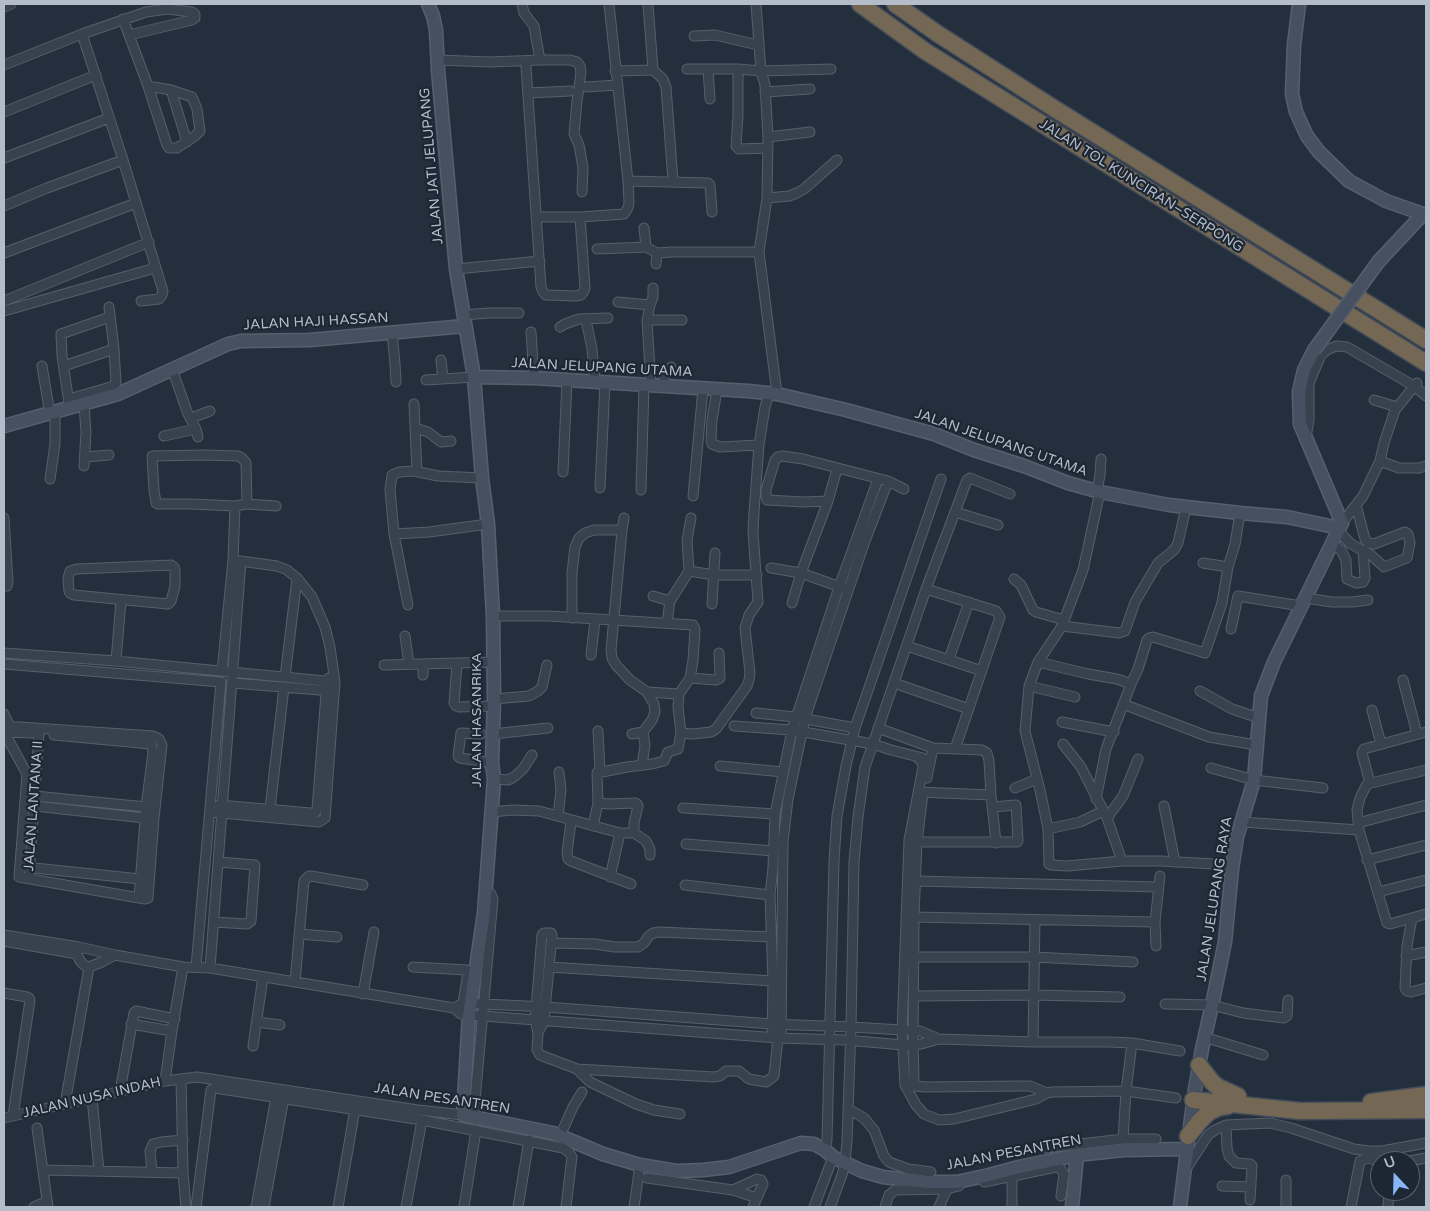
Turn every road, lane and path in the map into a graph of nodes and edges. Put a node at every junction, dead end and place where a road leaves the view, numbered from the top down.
1 (11, 4) edge
2 (428, 4) edge
3 (522, 4) edge
4 (609, 4) edge
5 (648, 4) edge
6 (756, 4) edge
7 (860, 4) edge
8 (896, 4) edge
9 (1299, 4) edge
10 (167, 6) edge
11 (4, 7) edge
12 (178, 7) edge
13 (123, 19) junction
14 (82, 34) junction
15 (129, 35) junction
16 (694, 36) dead end
17 (758, 45) junction
18 (438, 60) junction
19 (540, 60) junction
20 (4, 65) edge
21 (526, 67) dead end
22 (687, 69) dead end
23 (708, 69) junction
24 (738, 69) junction
25 (831, 69) dead end
26 (653, 70) junction
27 (761, 71) junction
28 (615, 72) junction
29 (96, 75) junction
30 (618, 85) junction
31 (148, 86) junction
32 (586, 87) dead end
33 (810, 89) dead end
34 (171, 90) junction
35 (570, 91) dead end
36 (765, 92) junction
37 (528, 93) junction
38 (710, 100) dead end
39 (4, 112) edge
40 (109, 118) junction
41 (810, 132) dead end
42 (768, 137) junction
43 (187, 142) junction
44 (768, 148) junction
45 (4, 158) edge
46 (123, 160) junction
47 (837, 160) dead end
48 (628, 181) junction
49 (672, 181) junction
50 (582, 192) dead end
51 (767, 198) junction
52 (136, 203) junction
53 (4, 206) edge
54 (712, 212) dead end
55 (1425, 215) edge
56 (536, 217) junction
57 (580, 217) junction
58 (644, 228) dead end
59 (149, 242) junction
60 (646, 247) junction
61 (597, 249) dead end
62 (759, 252) junction
63 (4, 253) edge
64 (657, 253) junction
65 (540, 261) junction
66 (656, 264) dead end
67 (155, 268) junction
68 (456, 269) junction
69 (653, 288) dead end
70 (4, 301) edge
71 (141, 301) dead end
72 (618, 302) dead end
73 (650, 305) junction
74 (109, 306) dead end
75 (4, 311) edge
76 (519, 313) dead end
77 (110, 318) junction
78 (608, 318) dead end
79 (464, 320) junction
80 (586, 320) junction
81 (648, 320) junction
82 (682, 320) dead end
83 (560, 328) dead end
84 (392, 332) junction
85 (530, 332) dead end
86 (1426, 340) edge
87 (114, 348) junction
88 (441, 360) dead end
89 (1426, 363) edge
90 (42, 366) dead end
91 (64, 366) junction
92 (671, 367) dead end
93 (172, 369) junction
94 (474, 376) junction
95 (534, 378) junction
96 (443, 379) junction
97 (426, 380) dead end
98 (567, 380) junction
99 (396, 382) dead end
100 (600, 382) junction
101 (1416, 385) junction
102 (653, 386) junction
103 (703, 389) junction
104 (717, 390) junction
105 (773, 394) junction
106 (1426, 396) edge
107 (1374, 400) dead end
108 (69, 403) junction
109 (84, 404) junction
110 (414, 404) dead end
111 (1398, 407) junction
112 (210, 411) dead end
113 (52, 413) junction
114 (191, 418) junction
115 (4, 426) edge
116 (415, 428) junction
117 (164, 436) dead end
118 (1306, 437) junction
119 (451, 441) dead end
120 (759, 446) junction
121 (109, 455) dead end
122 (1101, 460) dead end
123 (1380, 461) junction
124 (1426, 466) edge
125 (837, 469) junction
126 (417, 472) junction
127 (563, 472) dead end
128 (482, 478) junction
129 (50, 479) dead end
130 (878, 479) junction
131 (941, 479) dead end
132 (888, 481) junction
133 (600, 488) dead end
134 (904, 489) dead end
135 (641, 490) dead end
136 (1099, 491) junction
137 (1010, 494) dead end
138 (693, 496) dead end
139 (828, 501) junction
140 (247, 504) junction
141 (1356, 505) junction
142 (235, 506) junction
143 (276, 506) dead end
144 (1186, 507) junction
145 (955, 512) junction
146 (1240, 513) junction
147 (4, 518) edge
148 (624, 518) dead end
149 (690, 518) dead end
150 (488, 524) junction
151 (998, 525) dead end
152 (1340, 527) junction
153 (622, 530) junction
154 (394, 534) junction
155 (1332, 543) junction
156 (1362, 550) junction
157 (715, 553) dead end
158 (237, 560) junction
159 (1203, 563) dead end
160 (771, 568) dead end
161 (1228, 568) junction
162 (689, 571) junction
163 (801, 573) junction
164 (714, 575) junction
165 (757, 575) junction
166 (297, 578) junction
167 (1014, 579) dead end
168 (4, 586) edge
169 (839, 587) junction
170 (849, 589) junction
171 (926, 589) junction
172 (653, 596) dead end
173 (121, 600) junction
174 (1368, 600) dead end
175 (670, 601) junction
176 (969, 602) junction
177 (1304, 602) junction
178 (792, 603) dead end
179 (712, 604) dead end
180 (408, 605) dead end
181 (493, 616) junction
182 (572, 618) junction
183 (594, 620) junction
184 (613, 620) junction
185 (667, 623) junction
186 (1063, 623) junction
187 (1231, 629) dead end
188 (405, 636) dead end
189 (907, 646) junction
190 (4, 653) edge
191 (719, 653) dead end
192 (591, 655) dead end
193 (949, 659) junction
194 (116, 662) junction
195 (493, 662) junction
196 (1038, 662) junction
197 (4, 664) edge
198 (409, 664) junction
199 (457, 664) junction
200 (384, 665) dead end
201 (423, 665) junction
202 (547, 665) dead end
203 (171, 666) junction
204 (222, 671) junction
205 (982, 671) junction
206 (233, 672) junction
207 (423, 676) dead end
208 (285, 677) junction
209 (171, 678) junction
210 (690, 678) junction
211 (1403, 680) dead end
212 (232, 683) junction
213 (894, 683) junction
214 (1131, 684) junction
215 (331, 686) junction
216 (1029, 686) junction
217 (284, 688) junction
218 (1200, 691) dead end
219 (647, 692) junction
220 (679, 694) junction
221 (1075, 697) dead end
222 (494, 703) junction
223 (1123, 704) junction
224 (969, 709) junction
225 (1372, 710) dead end
226 (756, 713) dead end
227 (4, 714) edge
228 (795, 717) junction
229 (805, 718) junction
230 (1258, 718) junction
231 (1062, 722) dead end
232 (734, 726) dead end
233 (548, 728) dead end
234 (855, 728) junction
235 (878, 728) junction
236 (7, 730) edge
237 (792, 730) junction
238 (598, 731) dead end
239 (643, 732) junction
240 (802, 732) junction
241 (1114, 732) junction
242 (681, 733) junction
243 (1422, 733) edge
244 (39, 734) junction
245 (487, 734) junction
246 (632, 734) dead end
247 (160, 739) junction
248 (862, 742) junction
249 (150, 744) junction
250 (1062, 744) dead end
251 (1381, 744) junction
252 (1256, 745) junction
253 (933, 748) junction
254 (955, 749) junction
255 (532, 755) dead end
256 (918, 758) junction
257 (1138, 759) dead end
258 (931, 760) junction
259 (492, 763) junction
260 (642, 764) junction
261 (720, 766) dead end
262 (1211, 768) dead end
263 (1426, 770) edge
264 (559, 772) dead end
265 (600, 772) junction
266 (784, 772) junction
267 (925, 773) junction
268 (1037, 778) junction
269 (494, 779) junction
270 (1254, 780) junction
271 (1370, 783) junction
272 (1015, 788) dead end
273 (1323, 788) dead end
274 (921, 792) junction
275 (991, 795) junction
276 (35, 796) junction
277 (1096, 799) junction
278 (598, 803) junction
279 (34, 806) junction
280 (1164, 806) dead end
281 (1426, 806) edge
282 (146, 807) junction
283 (992, 807) junction
284 (210, 808) junction
285 (683, 808) dead end
286 (223, 809) junction
287 (270, 809) junction
288 (491, 812) junction
289 (315, 813) junction
290 (776, 814) junction
291 (1105, 815) junction
292 (558, 816) junction
293 (145, 818) junction
294 (571, 820) junction
295 (322, 822) junction
296 (1242, 822) junction
297 (593, 826) junction
298 (1358, 827) junction
299 (1048, 829) junction
300 (620, 833) junction
301 (634, 833) junction
302 (917, 842) junction
303 (996, 842) junction
304 (686, 844) dead end
305 (1426, 845) edge
306 (774, 850) junction
307 (650, 855) dead end
308 (1367, 860) junction
309 (1122, 861) junction
310 (219, 862) junction
311 (1176, 862) junction
312 (1233, 865) junction
313 (25, 866) junction
314 (778, 868) junction
315 (1160, 876) dead end
316 (610, 877) junction
317 (29, 878) junction
318 (140, 879) junction
319 (1426, 880) edge
320 (916, 881) junction
321 (631, 884) dead end
322 (363, 885) dead end
323 (685, 885) dead end
324 (1158, 886) junction
325 (1378, 892) junction
326 (770, 894) junction
327 (139, 898) junction
328 (911, 903) junction
329 (1426, 914) edge
330 (914, 917) junction
331 (1412, 918) junction
332 (1035, 920) junction
333 (214, 922) junction
334 (1155, 922) junction
335 (374, 932) dead end
336 (299, 934) junction
337 (4, 935) edge
338 (337, 937) dead end
339 (770, 937) junction
340 (4, 941) edge
341 (551, 944) junction
342 (1156, 946) dead end
343 (78, 950) junction
344 (1426, 952) edge
345 (115, 955) junction
346 (1406, 956) junction
347 (914, 957) junction
348 (1033, 957) junction
349 (1133, 962) dead end
350 (183, 966) junction
351 (89, 967) junction
352 (196, 967) junction
353 (413, 967) dead end
354 (549, 967) junction
355 (210, 968) junction
356 (263, 977) junction
357 (773, 981) junction
358 (295, 982) junction
359 (1426, 988) edge
360 (4, 993) edge
361 (363, 994) junction
362 (1033, 995) junction
363 (914, 996) junction
364 (1120, 998) dead end
365 (1288, 1000) dead end
366 (1165, 1004) dead end
367 (1212, 1005) junction
368 (536, 1006) junction
369 (546, 1007) junction
370 (467, 1008) junction
371 (482, 1016) junction
372 (175, 1019) junction
373 (540, 1021) junction
374 (257, 1022) junction
375 (131, 1024) junction
376 (776, 1024) junction
377 (280, 1026) dead end
378 (832, 1026) junction
379 (849, 1027) junction
380 (172, 1031) junction
381 (902, 1031) junction
382 (913, 1031) junction
383 (1204, 1037) junction
384 (777, 1038) junction
385 (832, 1039) junction
386 (938, 1039) junction
387 (848, 1040) junction
388 (1033, 1042) junction
389 (1132, 1043) junction
390 (903, 1045) junction
391 (913, 1045) junction
392 (253, 1046) dead end
393 (1180, 1051) dead end
394 (1263, 1055) dead end
395 (1199, 1065) junction
396 (577, 1069) junction
397 (186, 1078) junction
398 (165, 1081) junction
399 (908, 1087) junction
400 (120, 1091) junction
401 (1126, 1091) junction
402 (582, 1092) dead end
403 (1047, 1093) junction
404 (1426, 1095) edge
405 (280, 1097) junction
406 (1193, 1097) junction
407 (92, 1098) junction
408 (1176, 1098) dead end
409 (1241, 1100) junction
410 (65, 1104) junction
411 (355, 1109) junction
412 (848, 1109) junction
413 (1426, 1110) edge
414 (469, 1114) junction
415 (680, 1114) dead end
416 (8, 1117) edge
417 (422, 1120) junction
418 (1226, 1125) junction
419 (37, 1128) dead end
420 (476, 1130) junction
421 (560, 1136) junction
422 (1123, 1139) junction
423 (1156, 1139) dead end
424 (183, 1140) junction
425 (529, 1140) junction
426 (1188, 1142) junction
427 (1426, 1143) edge
428 (1046, 1148) dead end
429 (818, 1149) junction
430 (1077, 1154) junction
431 (1370, 1159) edge
432 (845, 1163) junction
433 (640, 1165) junction
434 (42, 1170) junction
435 (99, 1171) junction
436 (152, 1172) junction
437 (931, 1172) dead end
438 (183, 1173) junction
439 (1184, 1174) junction
440 (1012, 1177) junction
441 (647, 1178) dead end
442 (824, 1180) junction
443 (1286, 1180) dead end
444 (838, 1185) junction
445 (1222, 1186) dead end
446 (1250, 1187) junction
447 (947, 1189) junction
448 (733, 1190) junction
449 (1061, 1196) dead end
450 (758, 1198) junction
451 (1250, 1200) dead end
452 (47, 1204) edge
453 (34, 1207) edge
454 (186, 1207) edge
455 (196, 1207) edge
456 (256, 1207) edge
457 (264, 1207) edge
458 (338, 1207) edge
459 (406, 1207) edge
460 (464, 1207) edge
461 (518, 1207) edge
462 (566, 1207) edge
463 (634, 1207) edge
464 (753, 1207) edge
465 (814, 1207) edge
466 (830, 1207) edge
467 (885, 1207) edge
468 (940, 1207) edge
469 (1012, 1207) edge
470 (1072, 1207) edge
471 (1180, 1207) edge
472 (1286, 1207) edge
473 (1351, 1207) edge

1 - 11 street
2 - 18 street, JALAN JATI JELUPANG
3 - 19 street
4 - 28 street
5 - 26 street
6 - 17 street
7 - 89 highway, JALAN TOL KUNCIRAN–SERPONG
8 - 86 highway, JALAN TOL KUNCIRAN–SERPONG
9 - 55 street
10 - 12 street
10 - 13 street
12 - 15 street
13 - 14 street
13 - 15 street
14 - 20 street
14 - 29 street
15 - 31 street
16 - 17 street
17 - 27 street
18 - 19 street
18 - 68 street, JALAN JATI JELUPANG
19 - 50 street
21 - 37 street
22 - 23 street
23 - 24 street
23 - 38 street
24 - 27 street
24 - 44 street
25 - 27 street
26 - 28 street
26 - 49 street
27 - 36 street
28 - 30 street
29 - 39 street
29 - 40 street
30 - 32 street
30 - 48 street
31 - 34 street
31 - 43 street
33 - 36 street
34 - 43 street
34 - 43 street
35 - 37 street
36 - 42 street
37 - 56 street
40 - 45 street
40 - 46 street
41 - 42 street
42 - 44 street
44 - 51 street
46 - 52 street
46 - 53 street
47 - 51 street
48 - 49 street
48 - 57 street
49 - 54 street
51 - 62 street
52 - 59 street
52 - 63 street
55 - 118 street, bridge
56 - 57 street
56 - 65 street
57 - 65 street
58 - 60 street
59 - 67 street
59 - 70 street
60 - 61 street
60 - 64 street
62 - 64 street
62 - 105 street
64 - 66 street
65 - 68 street
67 - 71 street
67 - 75 street
68 - 79 street, JALAN JATI JELUPANG
69 - 73 street
72 - 73 street
73 - 81 street
74 - 77 street
76 - 79 street
77 - 87 street
77 - 91 street
78 - 80 street
79 - 84 street, JALAN HAJI HASSAN
79 - 94 street, JALAN HASANRIKA
80 - 83 street
80 - 100 street
81 - 82 street
81 - 102 street
84 - 93 street, JALAN HAJI HASSAN
84 - 99 street
85 - 95 street
87 - 91 street
87 - 108 street
88 - 96 street
90 - 113 street
91 - 108 street
92 - 102 street
93 - 109 street, JALAN HAJI HASSAN
93 - 114 street
94 - 95 street, JALAN JELUPANG UTAMA
94 - 96 street
94 - 128 street, JALAN HASANRIKA
95 - 98 street, JALAN JELUPANG UTAMA
96 - 97 street
98 - 100 street, JALAN JELUPANG UTAMA
98 - 127 street
100 - 102 street, JALAN JELUPANG UTAMA
100 - 133 street
101 - 106 street
101 - 111 street, JALAN JELUPANG RAYA
101 - 118 street
102 - 103 street, JALAN JELUPANG UTAMA
102 - 135 street
103 - 104 street, JALAN JELUPANG UTAMA
103 - 138 street
104 - 105 street, JALAN JELUPANG UTAMA
104 - 120 street
105 - 120 street
105 - 136 street, JALAN JELUPANG UTAMA
107 - 111 street
108 - 109 street, JALAN HAJI HASSAN
108 - 113 street, JALAN HAJI HASSAN
109 - 121 street
110 - 116 street
111 - 123 street, JALAN JELUPANG RAYA
112 - 114 street
113 - 115 street, JALAN HAJI HASSAN
113 - 129 street
114 - 117 street
116 - 119 street
116 - 126 street
118 - 152 street
120 - 165 street
122 - 136 street
123 - 124 street
123 - 141 street, JALAN JELUPANG RAYA
125 - 130 street
125 - 139 street
125 - 139 street
126 - 128 street
126 - 154 street
128 - 150 street, JALAN HASANRIKA
130 - 132 street
130 - 169 street
131 - 234 street
132 - 134 street
132 - 170 street
136 - 144 street, JALAN JELUPANG UTAMA
136 - 186 street
137 - 145 street
139 - 163 street
140 - 142 street
140 - 142 street
140 - 143 street
141 - 152 street, JALAN JELUPANG RAYA
141 - 156 street
142 - 158 street
144 - 146 street, JALAN JELUPANG UTAMA
144 - 186 street
145 - 151 street
145 - 171 street
146 - 152 street, JALAN JELUPANG UTAMA
146 - 161 street
147 - 168 street
148 - 153 street
149 - 162 street
150 - 154 street
150 - 181 street, JALAN HASANRIKA
152 - 155 street, JALAN JELUPANG RAYA
152 - 156 street
153 - 182 street
153 - 184 street
154 - 180 street
155 - 156 street
155 - 177 street, JALAN JELUPANG RAYA
157 - 164 street
158 - 166 street
158 - 204 street
158 - 206 street
159 - 161 street
160 - 163 street
161 - 214 street
162 - 164 street
162 - 175 street
163 - 169 street
163 - 178 street
164 - 165 street
164 - 179 street
165 - 242 street
166 - 208 street
166 - 215 street
167 - 186 street
169 - 170 street
169 - 228 street
170 - 229 street
171 - 176 street
171 - 189 street
172 - 175 street
173 - 173 street
173 - 194 street
174 - 177 street
175 - 185 street
176 - 193 street
176 - 205 street
177 - 187 street
177 - 230 street, JALAN JELUPANG RAYA
181 - 182 street
181 - 195 street, JALAN HASANRIKA
182 - 183 street
183 - 184 street
183 - 192 street
184 - 185 street
184 - 219 street
185 - 210 street
186 - 196 street
188 - 198 street
189 - 193 street
189 - 213 street
190 - 194 street
191 - 210 street
193 - 205 street
194 - 203 street
195 - 199 street
195 - 222 street, JALAN HASANRIKA
196 - 214 street
196 - 216 street
197 - 209 street
198 - 200 street
198 - 201 street
199 - 201 street
199 - 222 street
201 - 207 street
202 - 222 street
203 - 204 street
203 - 209 street
204 - 206 street
205 - 224 street
206 - 208 street
206 - 212 street
208 - 215 street
209 - 284 street
210 - 220 street
211 - 243 street
212 - 217 street
212 - 286 street
213 - 224 street
213 - 235 street
214 - 223 street
215 - 217 street
215 - 289 street
215 - 295 street
216 - 221 street
216 - 268 street
217 - 287 street
218 - 230 street
219 - 220 street
219 - 239 street
220 - 242 street
222 - 245 street, JALAN HASANRIKA
223 - 241 street
223 - 252 street
224 - 254 street
225 - 251 street
226 - 228 street
227 - 236 street, JALAN LANTANA II
228 - 229 street
228 - 237 street
229 - 234 street
229 - 240 street
230 - 252 street, JALAN JELUPANG RAYA
231 - 241 street
232 - 237 street
233 - 245 street
234 - 248 street
235 - 248 street
235 - 253 street
236 - 244 street
236 - 247 street
236 - 313 street, JALAN LANTANA II
237 - 240 street
237 - 266 street
238 - 265 street
239 - 246 street
239 - 260 street
240 - 248 street
240 - 314 street
241 - 277 street
242 - 260 street
243 - 251 street
244 - 249 street
244 - 276 street, JALAN LANTANA II
245 - 259 street, JALAN HASANRIKA
245 - 259 street
247 - 249 street
247 - 327 street
248 - 256 street
248 - 378 street
248 - 379 street
249 - 282 street
250 - 277 street
251 - 271 street
252 - 270 street, JALAN JELUPANG RAYA
253 - 254 street
253 - 258 street
254 - 275 street
255 - 269 street
256 - 258 street
256 - 267 street
257 - 291 street
258 - 267 street
259 - 269 street, JALAN HASANRIKA
260 - 265 street
261 - 266 street
262 - 270 street
263 - 271 street
264 - 292 street
265 - 278 street
266 - 290 street
267 - 274 street
268 - 272 street
268 - 299 street
269 - 288 street, JALAN HASANRIKA
270 - 273 street
270 - 296 street, JALAN JELUPANG RAYA
271 - 298 street
274 - 275 street
274 - 302 street
274 - 328 street
275 - 283 street
276 - 279 street, JALAN LANTANA II
276 - 282 street
277 - 291 street
278 - 297 street
278 - 301 street
279 - 293 street
279 - 313 street, JALAN LANTANA II
280 - 311 street
281 - 298 street
282 - 293 street
283 - 303 street
283 - 303 street
284 - 286 street
284 - 352 street
285 - 290 street
286 - 287 street
286 - 295 street
286 - 310 street
287 - 289 street
288 - 292 street
288 - 370 street, JALAN HASANRIKA
289 - 295 street
290 - 306 street
291 - 299 street
291 - 309 street
292 - 294 street
293 - 318 street
294 - 297 street
294 - 316 street
296 - 298 street
296 - 312 street, JALAN JELUPANG RAYA
297 - 300 street
298 - 308 street
299 - 309 street
300 - 301 street
300 - 316 street
301 - 307 street
302 - 303 street
302 - 320 street
304 - 306 street
305 - 308 street
306 - 314 street
308 - 325 street
309 - 311 street
310 - 333 street
310 - 333 street
311 - 312 street
312 - 367 street, JALAN JELUPANG RAYA
313 - 317 street, JALAN LANTANA II
313 - 317 street, JALAN LANTANA II
313 - 318 street
314 - 326 street
314 - 376 street
315 - 324 street
316 - 321 street
317 - 327 street
318 - 327 street
319 - 325 street
320 - 324 street
320 - 328 street
322 - 336 street
323 - 326 street
324 - 334 street
325 - 331 street
326 - 339 street
328 - 330 street
328 - 381 street
329 - 331 street
330 - 332 street
330 - 347 street
331 - 346 street
332 - 334 street
332 - 348 street
333 - 355 street
334 - 342 street
335 - 361 street
336 - 338 street
336 - 358 street
337 - 343 street
339 - 341 street
339 - 357 street
340 - 343 street
341 - 354 street
341 - 368 street
343 - 345 street
343 - 351 street
344 - 346 street
345 - 350 street
345 - 351 street
346 - 359 street
347 - 348 street
347 - 363 street
348 - 349 street
348 - 362 street
350 - 352 street
350 - 372 street
351 - 410 street
352 - 355 street
353 - 370 street
354 - 357 street
354 - 369 street
355 - 356 street
356 - 358 street
356 - 374 street
357 - 376 street
358 - 361 street
360 - 416 street
361 - 370 street
362 - 363 street
362 - 364 street
362 - 388 street
363 - 382 street
365 - 367 street
366 - 367 street
367 - 383 street, JALAN JELUPANG RAYA
368 - 369 street
368 - 370 street
368 - 373 street
369 - 373 street
369 - 376 street
370 - 371 street
370 - 371 street
370 - 414 street, JALAN HASANRIKA
371 - 373 street
371 - 414 street
372 - 375 street
372 - 380 street
373 - 384 street
373 - 396 street
374 - 377 street
374 - 392 street
375 - 380 street
375 - 400 street
376 - 378 street
376 - 384 street
378 - 379 street
378 - 385 street
379 - 381 street
379 - 387 street
380 - 398 street
381 - 382 street
381 - 390 street
382 - 386 street
382 - 391 street
383 - 394 street
383 - 395 street, JALAN JELUPANG RAYA
384 - 385 street
384 - 396 street
385 - 387 street
385 - 429 street
386 - 388 street
386 - 391 street
387 - 390 street
387 - 412 street
388 - 389 street
389 - 393 street
389 - 401 street
390 - 391 street
390 - 399 street
391 - 399 street
395 - 406 street, JALAN JELUPANG RAYA
395 - 409 highway
396 - 415 street
397 - 398 street, JALAN NUSA INDAH
397 - 414 street, JALAN PESANTREN
397 - 424 street
398 - 400 street, JALAN NUSA INDAH
399 - 403 street
399 - 403 street
400 - 407 street, JALAN NUSA INDAH
401 - 403 street
401 - 408 street
401 - 422 street
402 - 421 street
404 - 409 highway
405 - 411 street
405 - 455 street
405 - 456 street
405 - 457 street
406 - 409 highway
406 - 426 street, JALAN JELUPANG RAYA
407 - 410 street, JALAN NUSA INDAH
407 - 435 street
409 - 413 highway
409 - 426 highway
410 - 416 street, JALAN NUSA INDAH
411 - 417 street
411 - 458 street
412 - 432 street
412 - 437 street
414 - 421 street, JALAN PESANTREN
417 - 420 street
417 - 459 street
418 - 427 street
418 - 439 street
418 - 446 street
419 - 434 street
420 - 425 street
420 - 460 street
421 - 433 street, JALAN PESANTREN
422 - 423 street
422 - 428 street
424 - 436 street
424 - 438 street
425 - 461 street
425 - 462 street
426 - 430 street, JALAN PESANTREN
426 - 439 street, JALAN JELUPANG RAYA
429 - 432 street, JALAN PESANTREN
429 - 433 street, JALAN PESANTREN
429 - 442 street
430 - 432 street, JALAN PESANTREN
430 - 470 street
431 - 473 street
432 - 444 street
433 - 463 street
434 - 435 street
434 - 452 street
435 - 436 street
436 - 438 street
438 - 454 street
439 - 471 street, JALAN JELUPANG RAYA
440 - 447 street
440 - 449 street
440 - 469 street
441 - 448 street
442 - 444 street
442 - 465 street
443 - 472 street
444 - 466 street
445 - 446 street
446 - 451 street
447 - 467 street
447 - 468 street
448 - 450 street
448 - 450 street
450 - 464 street
452 - 453 street

